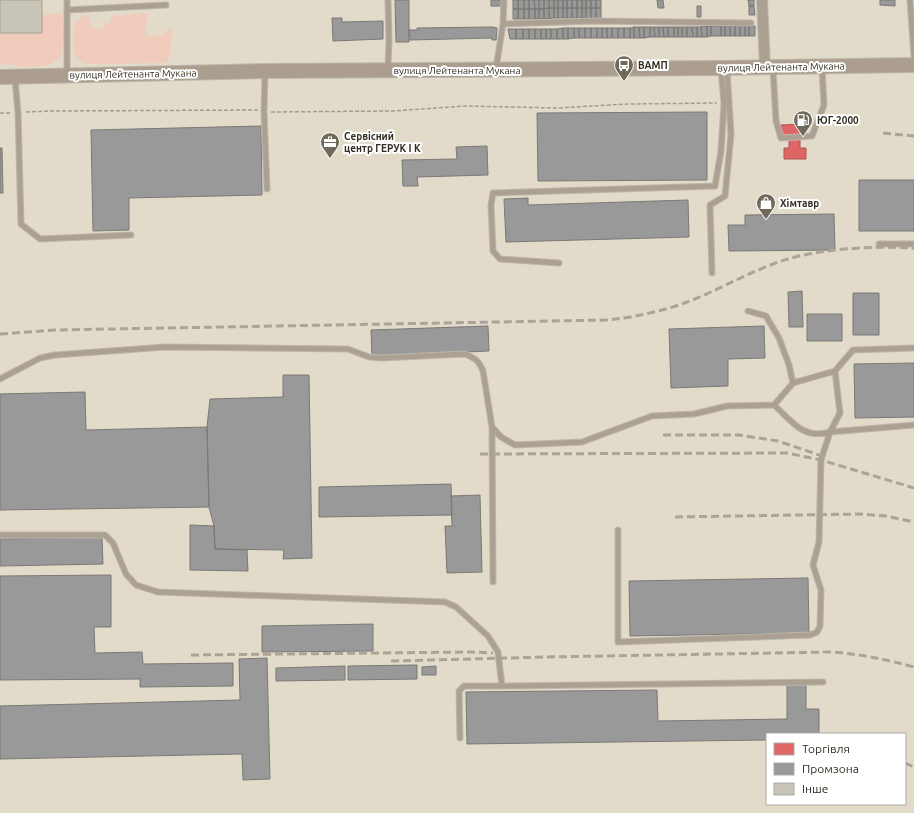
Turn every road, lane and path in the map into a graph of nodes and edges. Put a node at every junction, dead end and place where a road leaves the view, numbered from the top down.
1 (67, 0) edge
2 (388, 0) edge
3 (504, 0) edge
4 (762, 0) edge
5 (910, 0) edge
6 (166, 5) dead end
7 (67, 10) junction
8 (751, 23) dead end
9 (503, 24) junction
10 (914, 56) edge
11 (914, 65) edge
12 (822, 67) junction
13 (724, 68) junction
14 (769, 68) junction
15 (496, 70) junction
16 (265, 71) junction
17 (388, 71) junction
18 (67, 76) junction
19 (0, 77) edge
20 (14, 77) junction
21 (724, 103) junction
22 (264, 112) junction
23 (0, 113) edge
24 (18, 113) junction
25 (267, 189) dead end
26 (131, 236) dead end
27 (879, 244) dead end
28 (914, 244) edge
29 (559, 263) dead end
30 (712, 273) dead end
31 (748, 311) dead end
32 (914, 348) edge
33 (835, 371) junction
34 (0, 379) edge
35 (793, 382) junction
36 (774, 405) junction
37 (914, 425) edge
38 (492, 427) junction
39 (830, 432) junction
40 (618, 530) dead end
41 (0, 535) edge
42 (493, 582) dead end
43 (823, 682) dead end
44 (502, 686) junction
45 (460, 738) dead end

1 - 7 lane
2 - 17 lane
3 - 9 lane
4 - 14 street
5 - 10 lane
6 - 7 lane
7 - 18 lane
8 - 9 lane
9 - 15 lane
11 - 12 main road, вулиця Лейтенанта Мукана
12 - 14 main road, вулиця Лейтенанта Мукана
12 - 14 lane
13 - 14 main road, вулиця Лейтенанта Мукана
13 - 15 main road, вулиця Лейтенанта Мукана
13 - 21 lane
13 - 30 lane
15 - 17 main road, вулиця Лейтенанта Мукана
16 - 17 main road, вулиця Лейтенанта Мукана
16 - 18 main road, вулиця Лейтенанта Мукана
16 - 22 lane
18 - 20 main road, вулиця Лейтенанта Мукана
19 - 20 main road, вулиця Лейтенанта Мукана
20 - 24 lane
21 - 22 path
21 - 29 lane
22 - 24 path
22 - 25 lane
23 - 24 path
24 - 26 lane
27 - 28 lane
31 - 35 lane
32 - 33 lane
33 - 35 lane
33 - 39 lane
34 - 38 lane
35 - 36 lane
36 - 38 lane
36 - 39 lane
37 - 39 lane
38 - 42 lane
39 - 40 lane
41 - 44 lane
43 - 44 lane
44 - 45 lane

